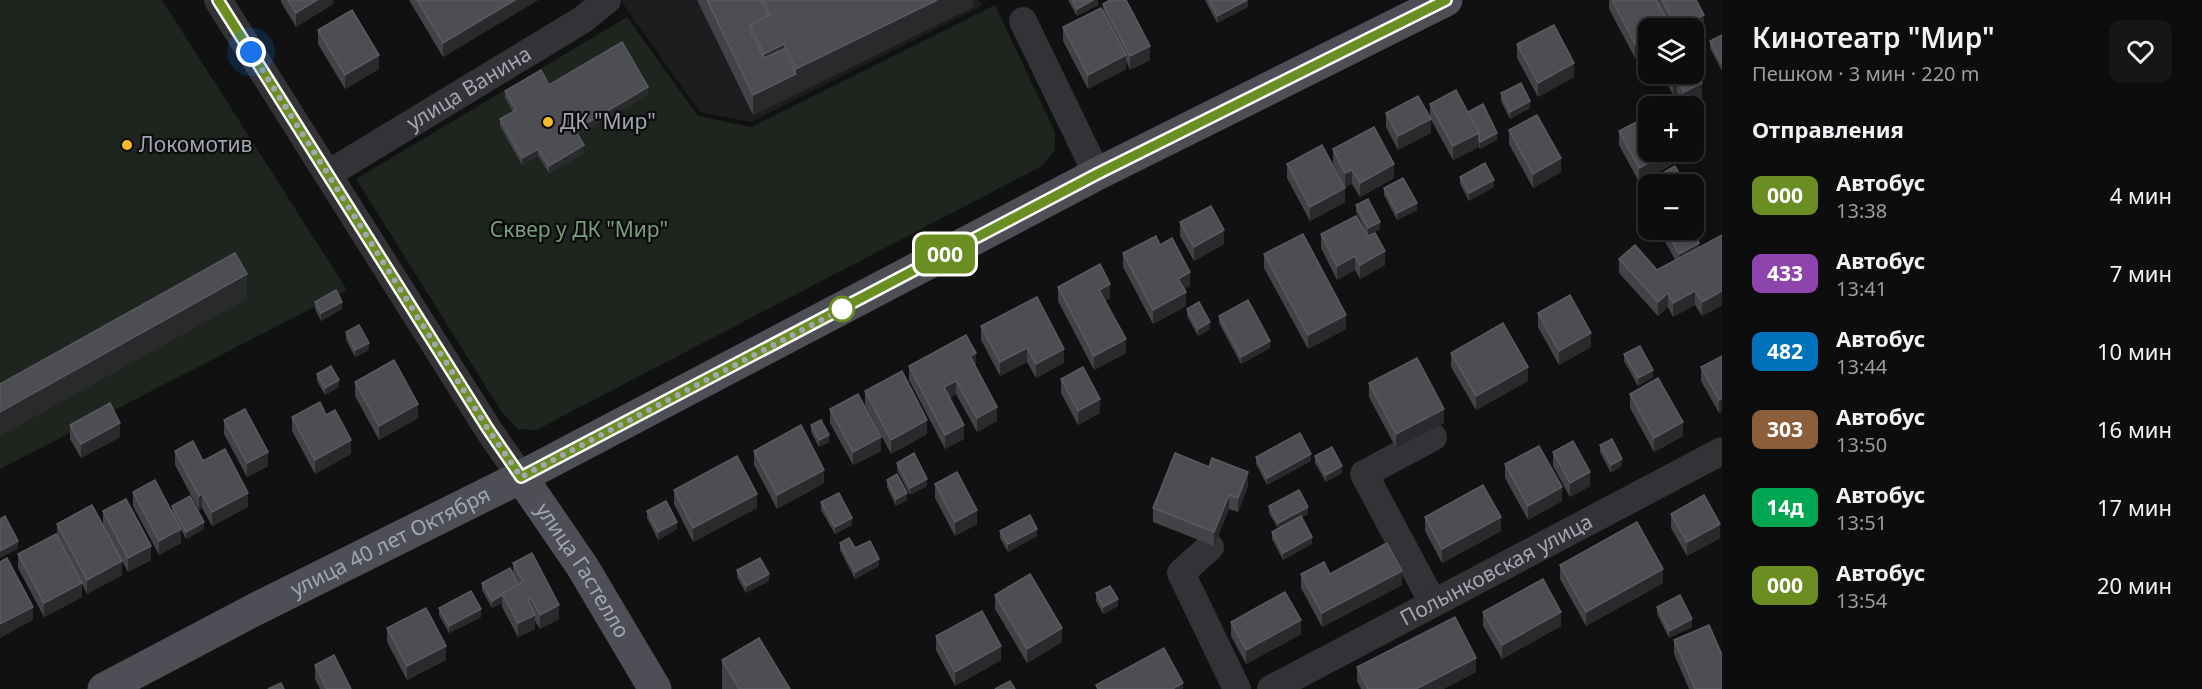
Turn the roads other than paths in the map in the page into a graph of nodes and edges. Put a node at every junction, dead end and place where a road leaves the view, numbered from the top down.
1 (218, 0) edge
2 (607, 0) edge
3 (1446, 0) edge
4 (1023, 21) dead end
5 (328, 174) junction
6 (1097, 174) junction
7 (1433, 436) dead end
8 (1722, 451) edge
9 (521, 477) junction
10 (1210, 547) dead end
11 (1433, 603) junction
12 (104, 689) edge
13 (655, 689) edge
14 (1237, 689) edge
15 (1271, 689) edge

1 - 5 street, улица Гастелло
2 - 5 street, улица Ванина
3 - 6 main road, улица 40 лет Октября
4 - 6 street
5 - 9 street, улица Гастелло
6 - 9 main road, улица 40 лет Октября
7 - 11 street
8 - 11 street, Полынковская улица
9 - 12 main road, улица 40 лет Октября
9 - 13 main road, улица Гастелло
10 - 14 street
11 - 15 street, Полынковская улица

